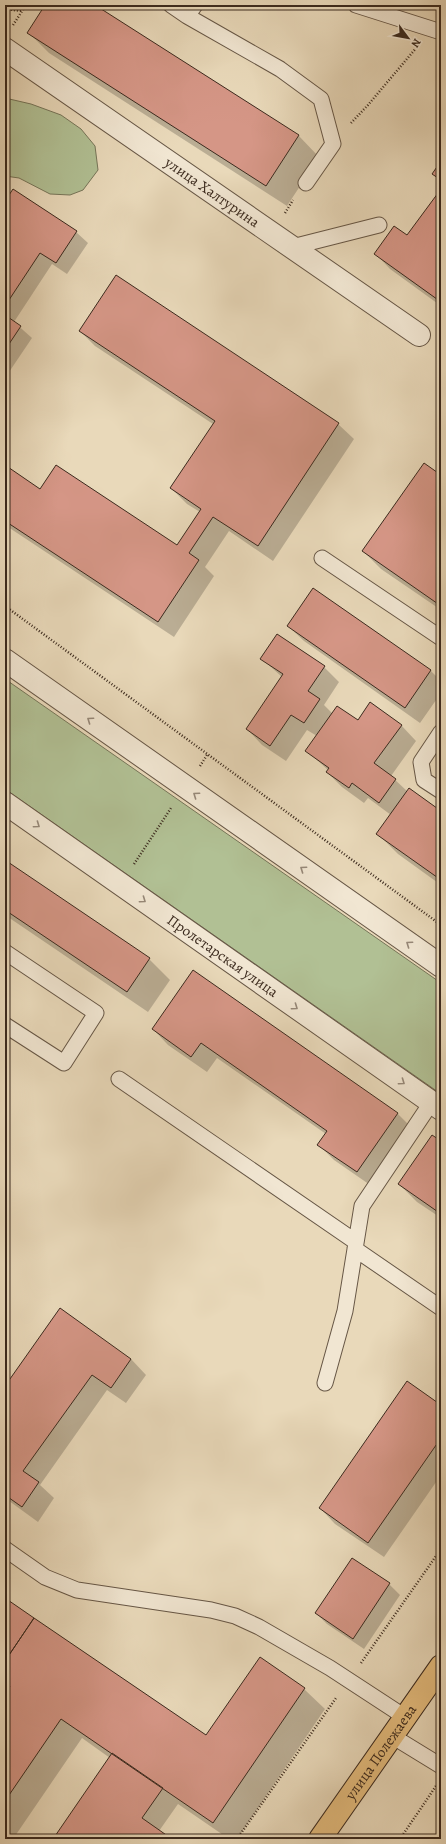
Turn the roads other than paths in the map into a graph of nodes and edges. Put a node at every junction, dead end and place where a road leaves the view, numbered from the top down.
1 (171, 5) edge
2 (356, 5) edge
3 (191, 10) edge
4 (436, 30) edge
5 (5, 50) edge
6 (306, 183) road end
7 (379, 225) dead end
8 (292, 247) junction
9 (419, 335) dead end
10 (322, 558) dead end
11 (441, 638) edge
12 (5, 660) edge
13 (441, 732) edge
14 (441, 791) edge
15 (5, 803) edge
16 (8, 959) edge
17 (441, 966) edge
18 (5, 1025) edge
19 (119, 1079) dead end
20 (436, 1106) edge
21 (355, 1245) junction
22 (441, 1308) edge
23 (325, 1383) dead end
24 (5, 1549) edge
25 (441, 1666) edge
26 (406, 1717) junction
27 (392, 1736) junction
28 (441, 1766) edge
29 (320, 1839) edge

1 - 3 lane
2 - 4 lane
3 - 6 lane
5 - 8 street, улица Халтурина
7 - 8 lane
8 - 9 street, улица Халтурина
10 - 11 lane
17 -> 12 street
13 - 14 lane
15 -> 20 street, Пролетарская улица
16 - 18 lane
19 - 21 lane
20 - 21 lane
21 - 22 lane
21 - 23 lane
24 - 26 lane
25 - 26 main road, улица Полежаева
26 - 27 main road, улица Полежаева
27 - 28 lane
27 - 29 main road, улица Полежаева

